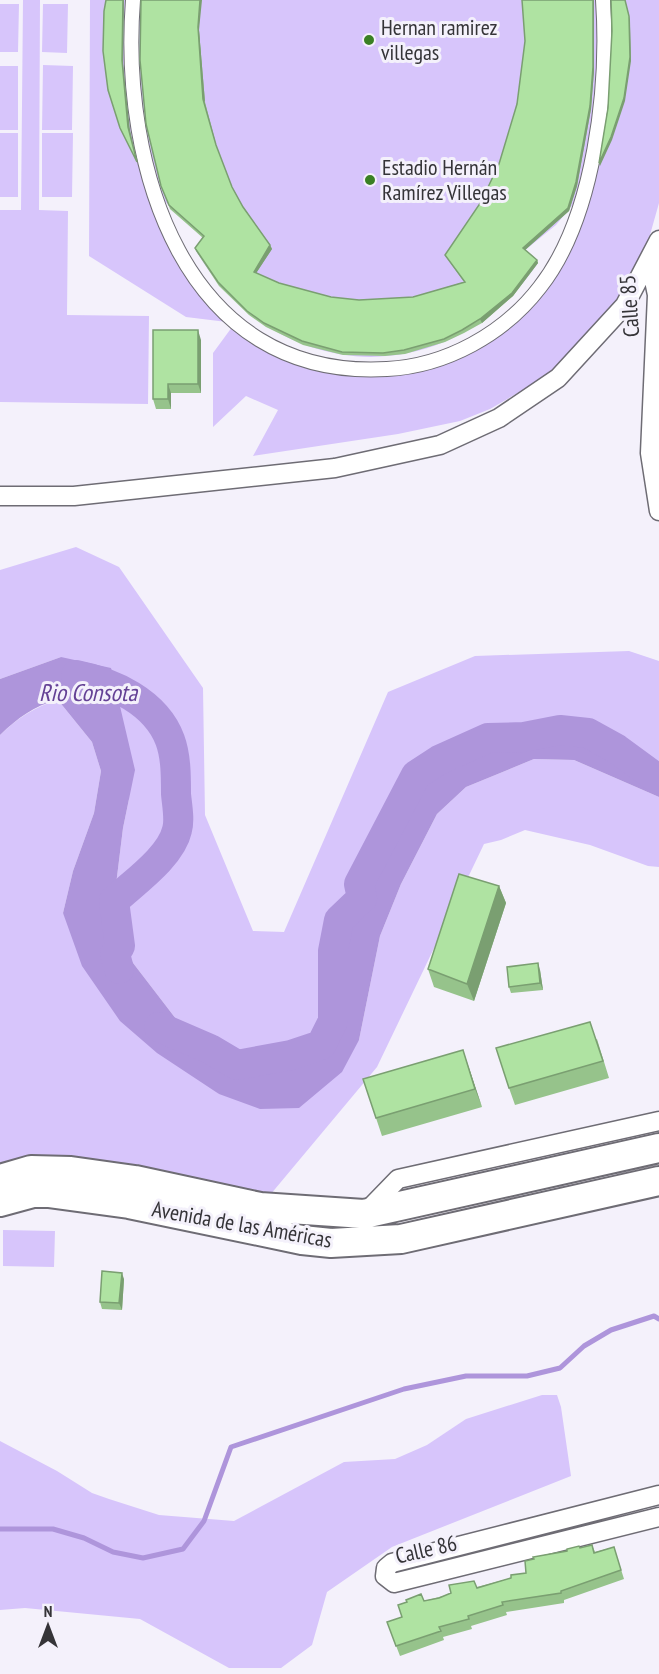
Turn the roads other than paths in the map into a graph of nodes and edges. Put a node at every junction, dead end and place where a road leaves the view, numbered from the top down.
1 (133, 0) edge
2 (603, 0) edge
3 (659, 240) edge
4 (650, 261) junction
5 (0, 496) edge
6 (659, 511) edge
7 (659, 1121) edge
8 (659, 1148) edge
9 (0, 1179) edge
10 (659, 1180) edge
11 (0, 1202) edge
12 (364, 1214) junction
13 (659, 1495) edge
14 (629, 1503) junction
15 (659, 1517) edge
16 (634, 1524) junction

1 - 2 street
3 - 4 street, Calle 85
4 - 5 street
4 - 6 street, Calle 85
7 - 12 street
8 - 12 main road, Avenida de las Américas
9 - 12 main road, Avenida de las Américas
10 - 11 main road, Avenida de las Américas
13 - 14 street, Calle 86
14 - 16 street
14 - 16 street, Calle 86
15 - 16 street, Calle 86

